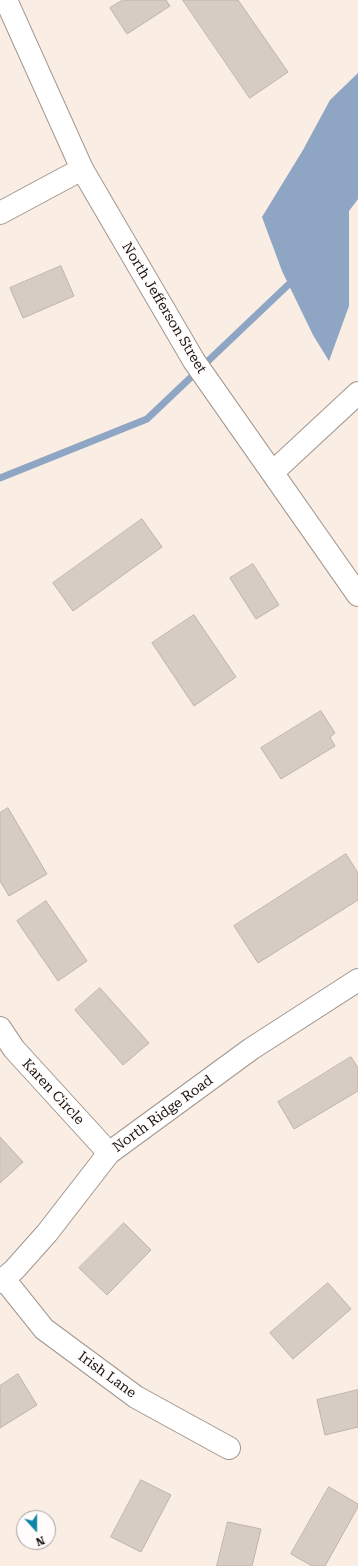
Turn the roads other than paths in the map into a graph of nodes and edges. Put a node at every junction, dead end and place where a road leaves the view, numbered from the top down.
1 (6, 0) edge
2 (82, 169) junction
3 (0, 213) edge
4 (358, 393) edge
5 (273, 472) junction
6 (358, 595) edge
7 (358, 980) edge
8 (0, 1028) edge
9 (109, 1153) junction
10 (2, 1281) edge
11 (228, 1448) dead end

1 - 2 street, North Jefferson Street
2 - 3 street
2 - 5 street, North Jefferson Street
4 - 5 street
5 - 6 street, North Jefferson Street
7 - 9 street, North Ridge Road
8 - 9 street, Karen Circle
9 - 10 street, North Ridge Road
10 - 11 street, Irish Lane

